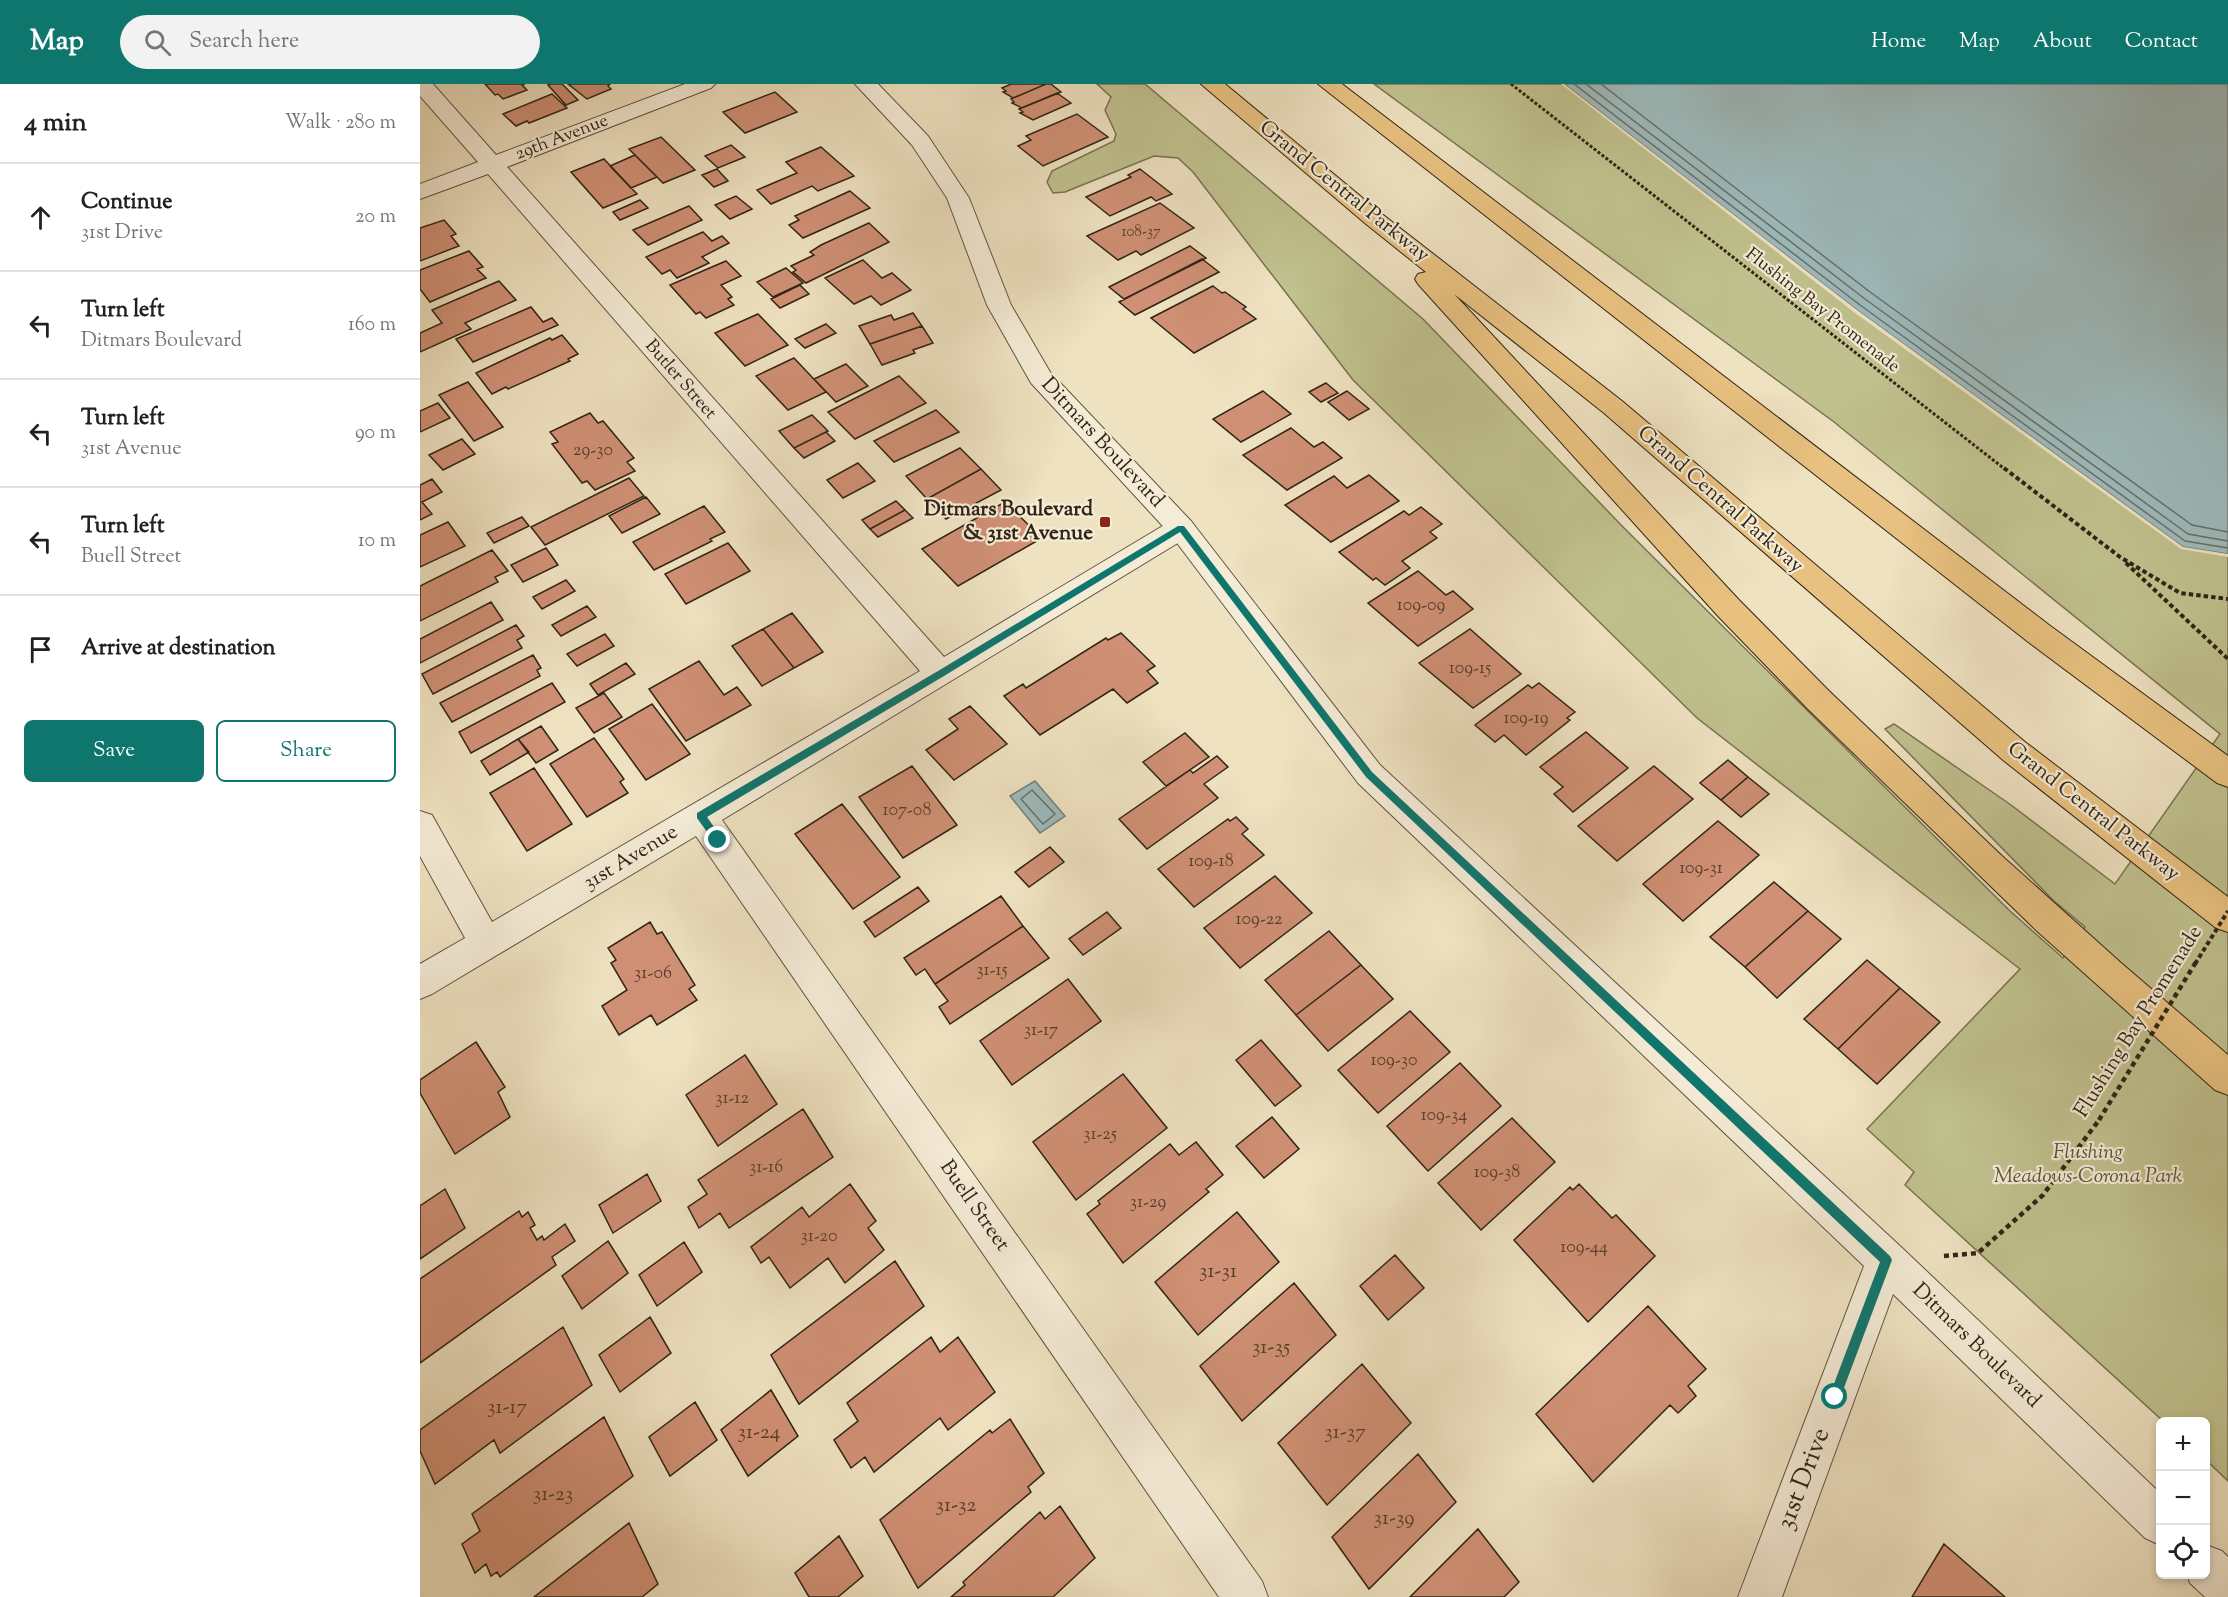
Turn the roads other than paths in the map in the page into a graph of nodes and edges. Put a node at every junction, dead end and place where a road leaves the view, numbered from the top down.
1 (421, 84) edge
2 (704, 84) edge
3 (866, 84) edge
4 (1212, 84) edge
5 (1329, 84) edge
6 (490, 164) junction
7 (420, 192) edge
8 (1374, 219) junction
9 (1181, 528) junction
10 (941, 674) junction
11 (2228, 774) edge
12 (701, 816) junction
13 (420, 825) edge
14 (2228, 917) edge
15 (486, 944) junction
16 (420, 983) edge
17 (2228, 1078) edge
18 (1886, 1260) junction
19 (2156, 1519) edge
20 (2210, 1572) edge
21 (2228, 1588) edge
22 (1246, 1597) edge
23 (1760, 1597) edge

1 - 6 street, Butler Street
2 - 6 street, 29th Avenue
3 - 9 street, Ditmars Boulevard
4 - 8 highway, Grand Central Parkway
5 - 11 highway
6 - 7 street, 29th Avenue
6 - 10 street, Butler Street
8 - 14 highway, Grand Central Parkway
8 - 17 highway
9 - 10 street, 31st Avenue
9 - 18 street, Ditmars Boulevard
10 - 12 street, 31st Avenue
12 - 15 street, 31st Avenue
12 - 22 street, Buell Street
13 - 15 street
15 - 16 street, 31st Avenue
18 - 19 street, Ditmars Boulevard
18 - 23 street, 31st Drive
20 - 21 street

